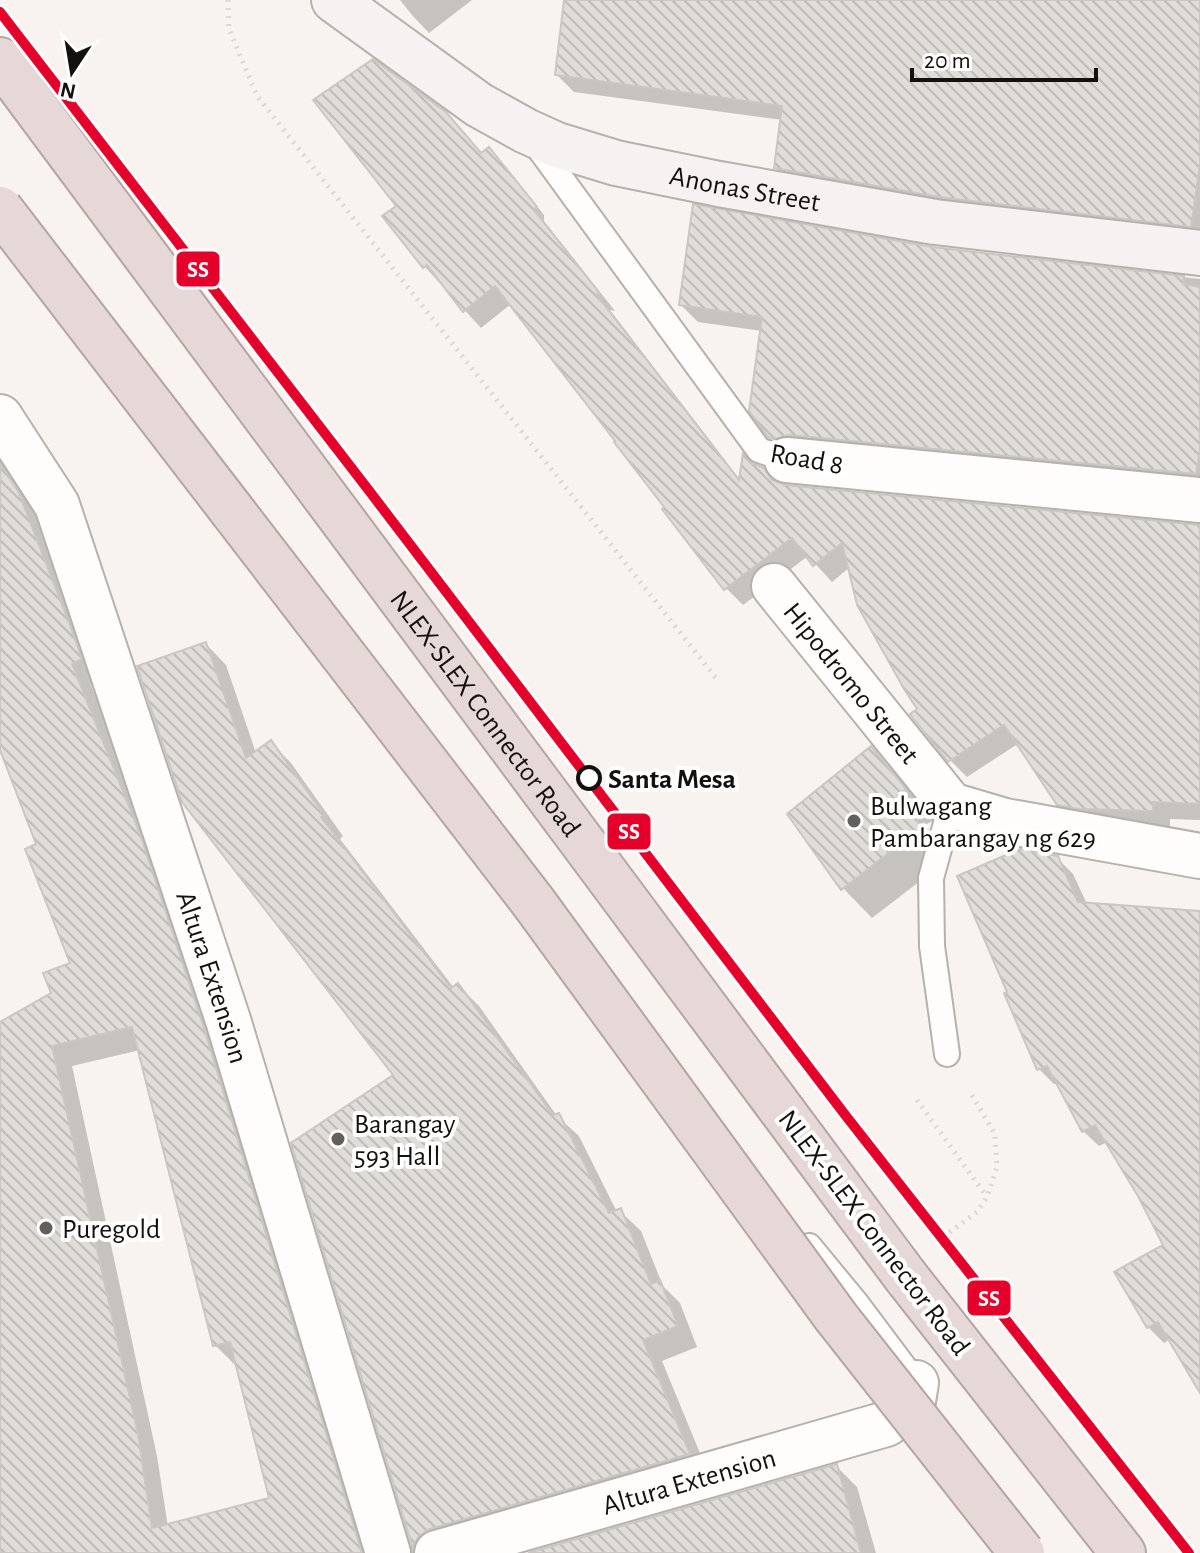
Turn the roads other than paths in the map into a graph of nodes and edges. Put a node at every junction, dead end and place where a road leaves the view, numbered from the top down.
1 (334, 0) edge
2 (0, 60) edge
3 (526, 131) junction
4 (0, 209) edge
5 (1200, 253) edge
6 (110, 343) dead end
7 (0, 417) edge
8 (787, 460) joint
9 (1200, 500) edge
10 (774, 586) dead end
11 (951, 805) junction
12 (1200, 856) edge
13 (947, 1054) road end
14 (916, 1383) joint
15 (388, 1553) edge
16 (437, 1553) edge
17 (1022, 1553) edge
18 (1123, 1553) edge

1 - 3 street, Anonas Street
2 - 18 highway, NLEX-SLEX Connector Road, bridge
3 - 5 street, Anonas Street
3 - 8 lane, Road 8
4 - 17 highway, bridge
6 - 14 lane
7 - 15 street, Altura Extension
8 - 9 street, Road 8
10 - 11 street, Hipodromo Street
11 - 12 street
11 - 13 lane
14 - 16 street, Altura Extension

